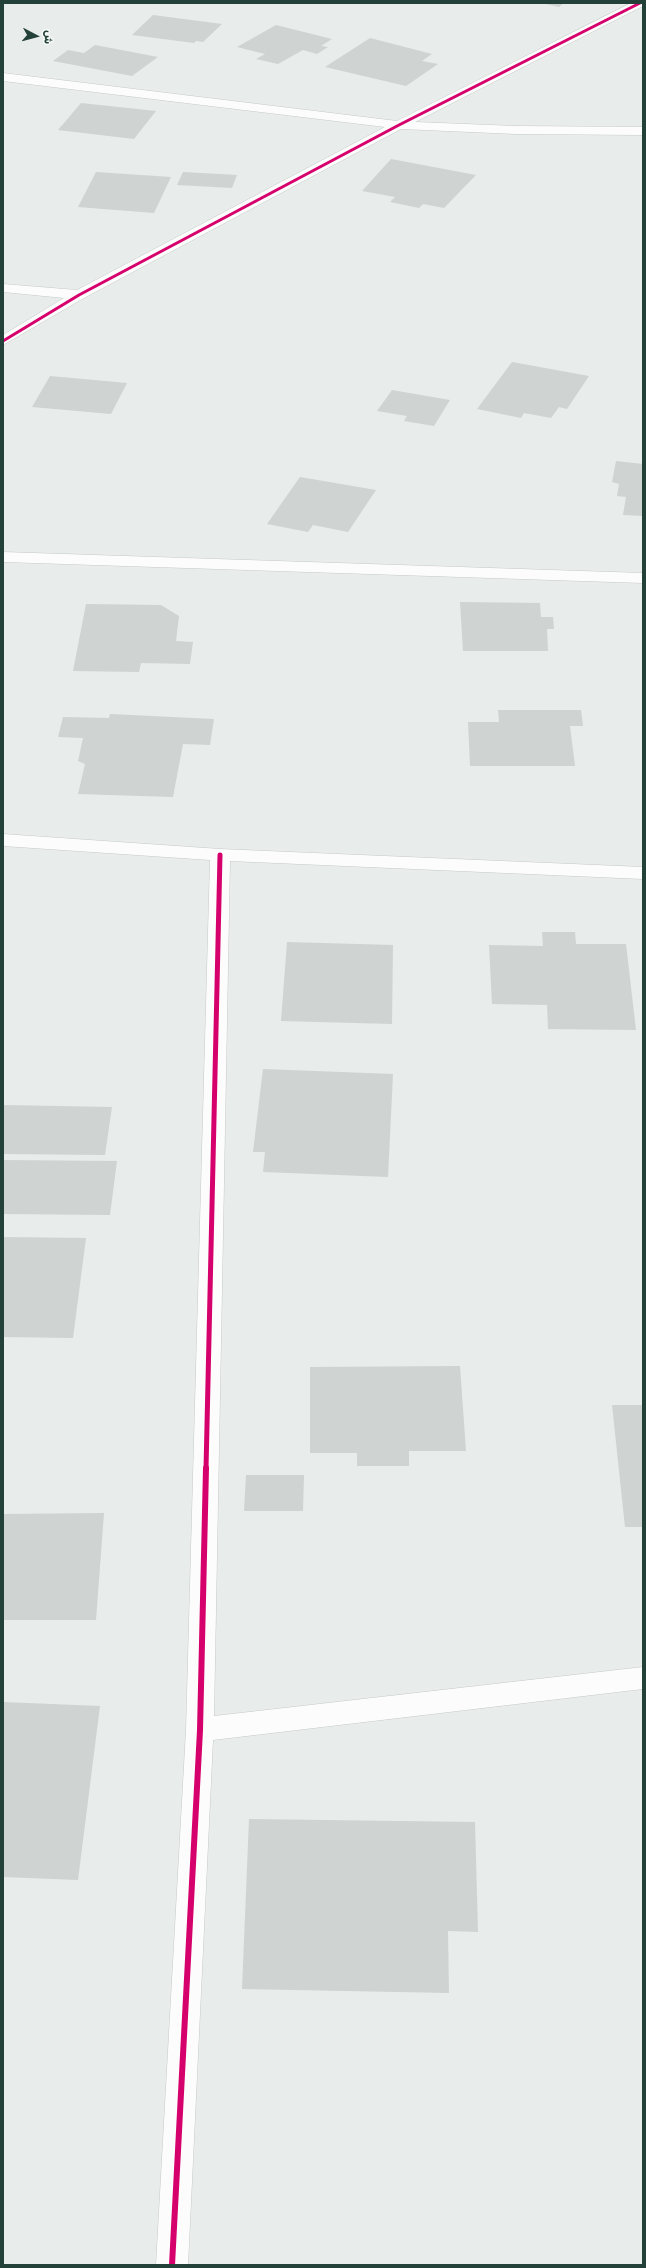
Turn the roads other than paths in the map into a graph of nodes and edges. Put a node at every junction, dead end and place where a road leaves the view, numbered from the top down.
1 (640, 3) edge
2 (3, 77) edge
3 (27, 80) junction
4 (9, 91) dead end
5 (399, 125) junction
6 (643, 131) edge
7 (3, 288) edge
8 (79, 294) junction
9 (3, 341) edge
10 (3, 557) edge
11 (643, 578) edge
12 (3, 840) edge
13 (220, 855) junction
14 (643, 873) edge
15 (643, 1678) edge
16 (200, 1730) junction
17 (172, 2265) edge

1 - 5 street
2 - 3 street
3 - 4 street
3 - 5 street
5 - 6 street
5 - 8 street
7 - 8 street
8 - 9 street
10 - 11 street
12 - 13 street
13 - 14 street
13 - 16 street
15 - 16 street
16 - 17 street

